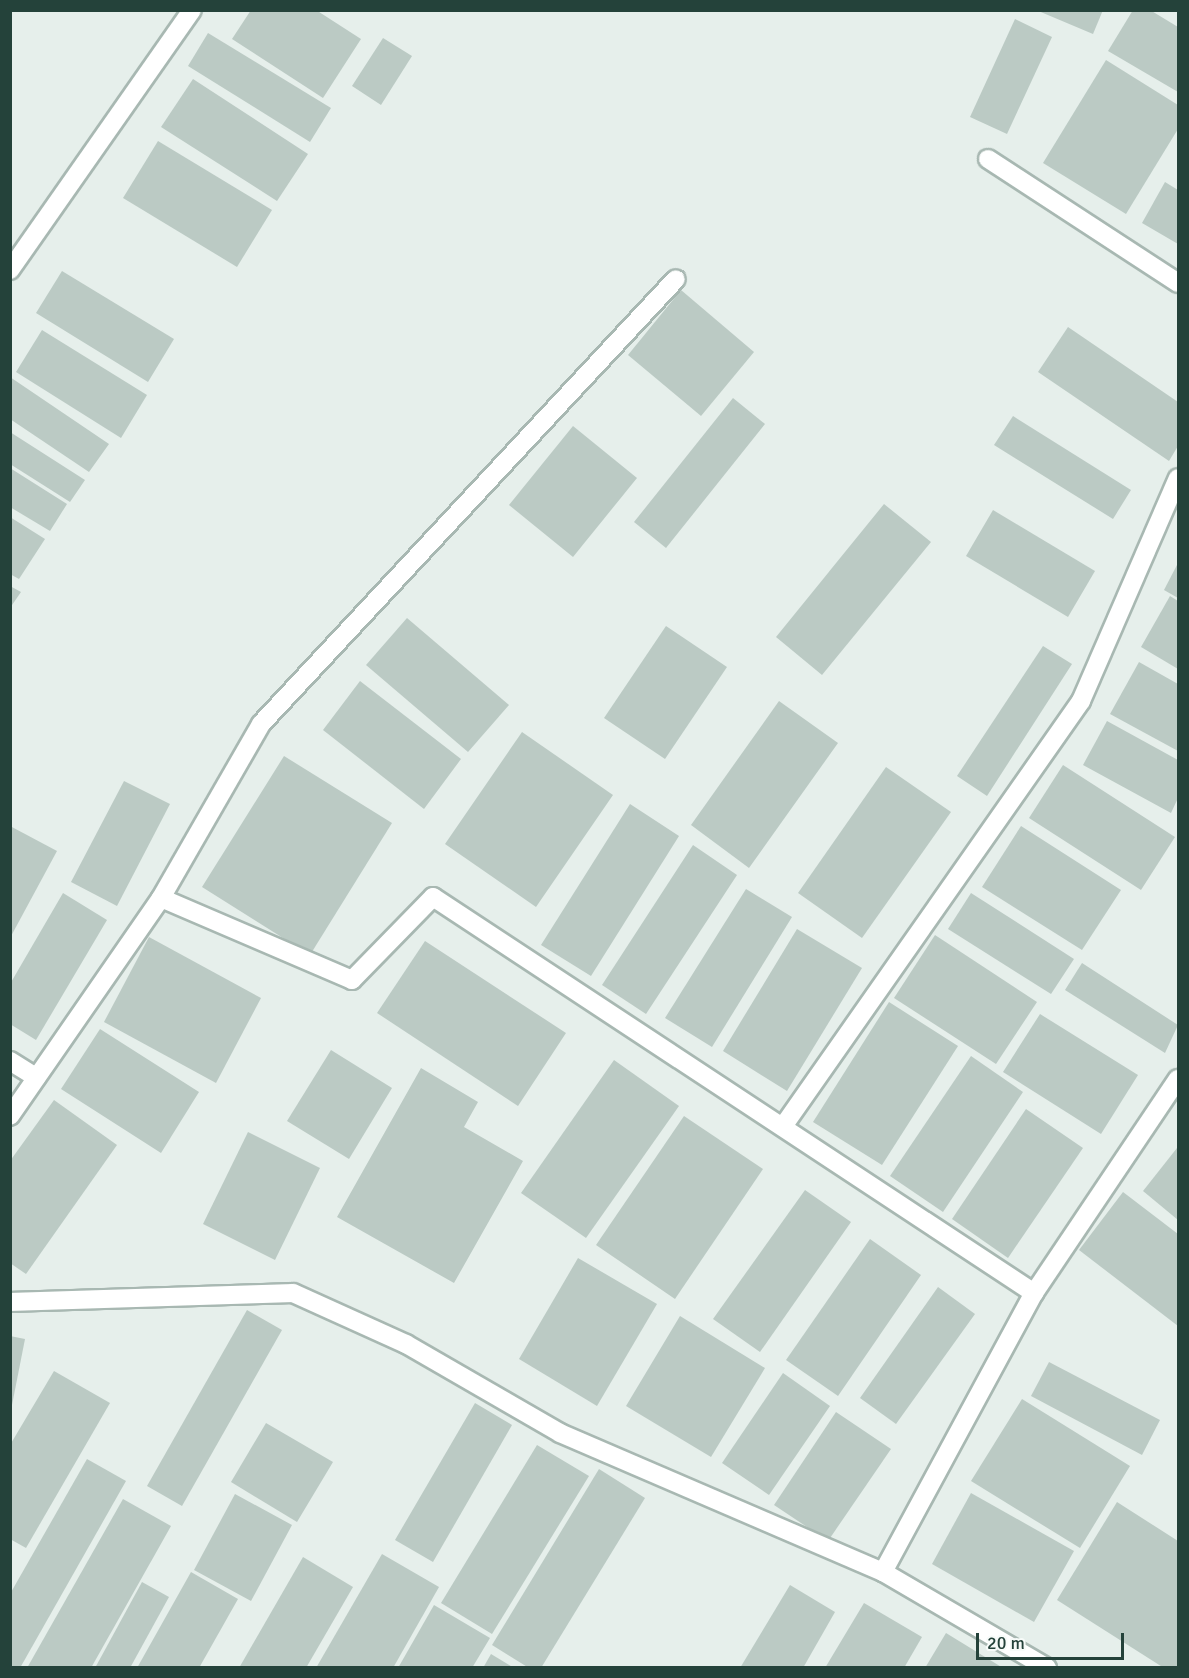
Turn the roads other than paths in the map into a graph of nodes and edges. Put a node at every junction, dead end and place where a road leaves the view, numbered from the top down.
1 (192, 10) edge
2 (988, 159) dead end
3 (10, 270) edge
4 (676, 279) dead end
5 (1179, 283) edge
6 (1179, 478) edge
7 (161, 898) junction
8 (10, 1061) edge
9 (36, 1077) junction
10 (1179, 1079) edge
11 (10, 1116) edge
12 (784, 1125) junction
13 (1034, 1293) junction
14 (10, 1302) edge
15 (883, 1572) junction
16 (1047, 1668) edge

1 - 3 street
2 - 5 street
4 - 7 street
6 - 12 street
7 - 9 street
7 - 12 street
8 - 9 street
9 - 11 street
10 - 13 street
12 - 13 street
13 - 15 street
14 - 15 street
15 - 16 street

